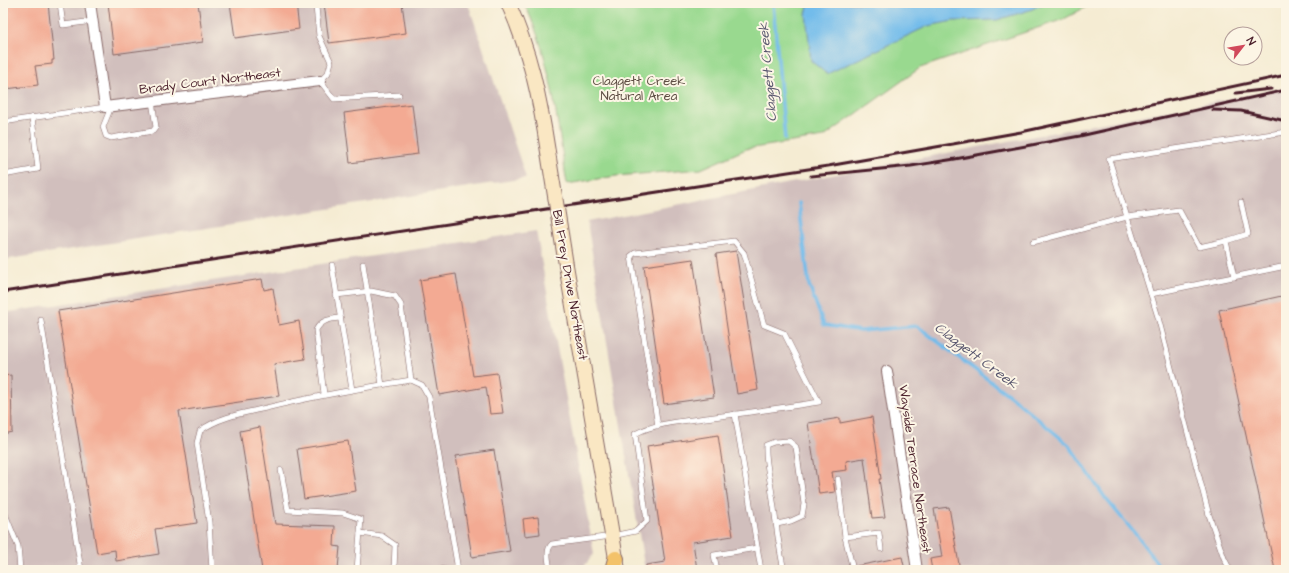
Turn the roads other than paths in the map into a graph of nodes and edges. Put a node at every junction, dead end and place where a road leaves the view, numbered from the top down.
1 (60, 3) edge
2 (90, 3) edge
3 (508, 3) edge
4 (316, 6) dead end
5 (92, 21) junction
6 (320, 81) junction
7 (399, 95) dead end
8 (152, 101) junction
9 (108, 106) junction
10 (32, 117) junction
11 (3, 122) edge
12 (1286, 132) edge
13 (3, 175) edge
14 (1241, 202) dead end
15 (1127, 217) junction
16 (1226, 241) junction
17 (1032, 242) dead end
18 (363, 264) dead end
19 (332, 265) dead end
20 (1286, 266) edge
21 (1234, 277) junction
22 (367, 291) junction
23 (1151, 294) junction
24 (336, 295) junction
25 (340, 318) junction
26 (41, 320) dead end
27 (887, 371) dead end
28 (411, 380) junction
29 (382, 385) junction
30 (352, 390) junction
31 (324, 394) junction
32 (735, 414) junction
33 (658, 426) junction
34 (281, 470) dead end
35 (838, 479) dead end
36 (3, 509) edge
37 (777, 524) junction
38 (360, 532) junction
39 (612, 536) junction
40 (845, 538) junction
41 (757, 548) junction
42 (881, 549) dead end
43 (616, 566) edge
44 (20, 570) edge
45 (81, 570) edge
46 (136, 570) edge
47 (202, 570) edge
48 (212, 570) edge
49 (357, 570) edge
50 (394, 570) edge
51 (438, 570) edge
52 (446, 570) edge
53 (458, 570) edge
54 (550, 570) edge
55 (717, 570) edge
56 (761, 570) edge
57 (784, 570) edge
58 (853, 570) edge
59 (917, 570) edge
60 (1230, 570) edge

1 - 5 lane
2 - 5 street
3 - 39 street, Bill Frey Drive Northeast, bridge
4 - 6 lane
5 - 9 street
6 - 7 lane
6 - 8 street, Brady Court Northeast
8 - 9 street, Brady Court Northeast
8 - 9 lane
9 - 10 lane
10 - 11 lane
10 - 13 lane
12 - 15 lane
14 - 16 lane
15 - 16 lane
15 - 17 lane
15 - 23 lane
16 - 21 lane
18 - 22 lane
19 - 24 lane
20 - 21 lane
21 - 23 lane
22 - 24 lane
22 - 28 lane
22 - 29 lane
23 - 60 lane
24 - 25 lane
25 - 30 lane
25 - 31 lane
26 - 45 lane
27 - 59 street, Wayside Terrace Northeast
28 - 29 lane
28 - 53 lane
29 - 30 lane
30 - 31 lane
31 - 48 lane
32 - 33 lane
32 - 33 lane
32 - 41 lane
33 - 39 lane
34 - 38 lane
35 - 40 lane
36 - 44 lane
37 - 37 lane
37 - 57 lane
38 - 49 lane
38 - 50 lane
39 - 43 street, Bill Frey Drive Northeast
39 - 54 lane
40 - 42 lane
40 - 58 lane
41 - 55 lane
41 - 56 lane
46 - 47 lane
51 - 52 lane

